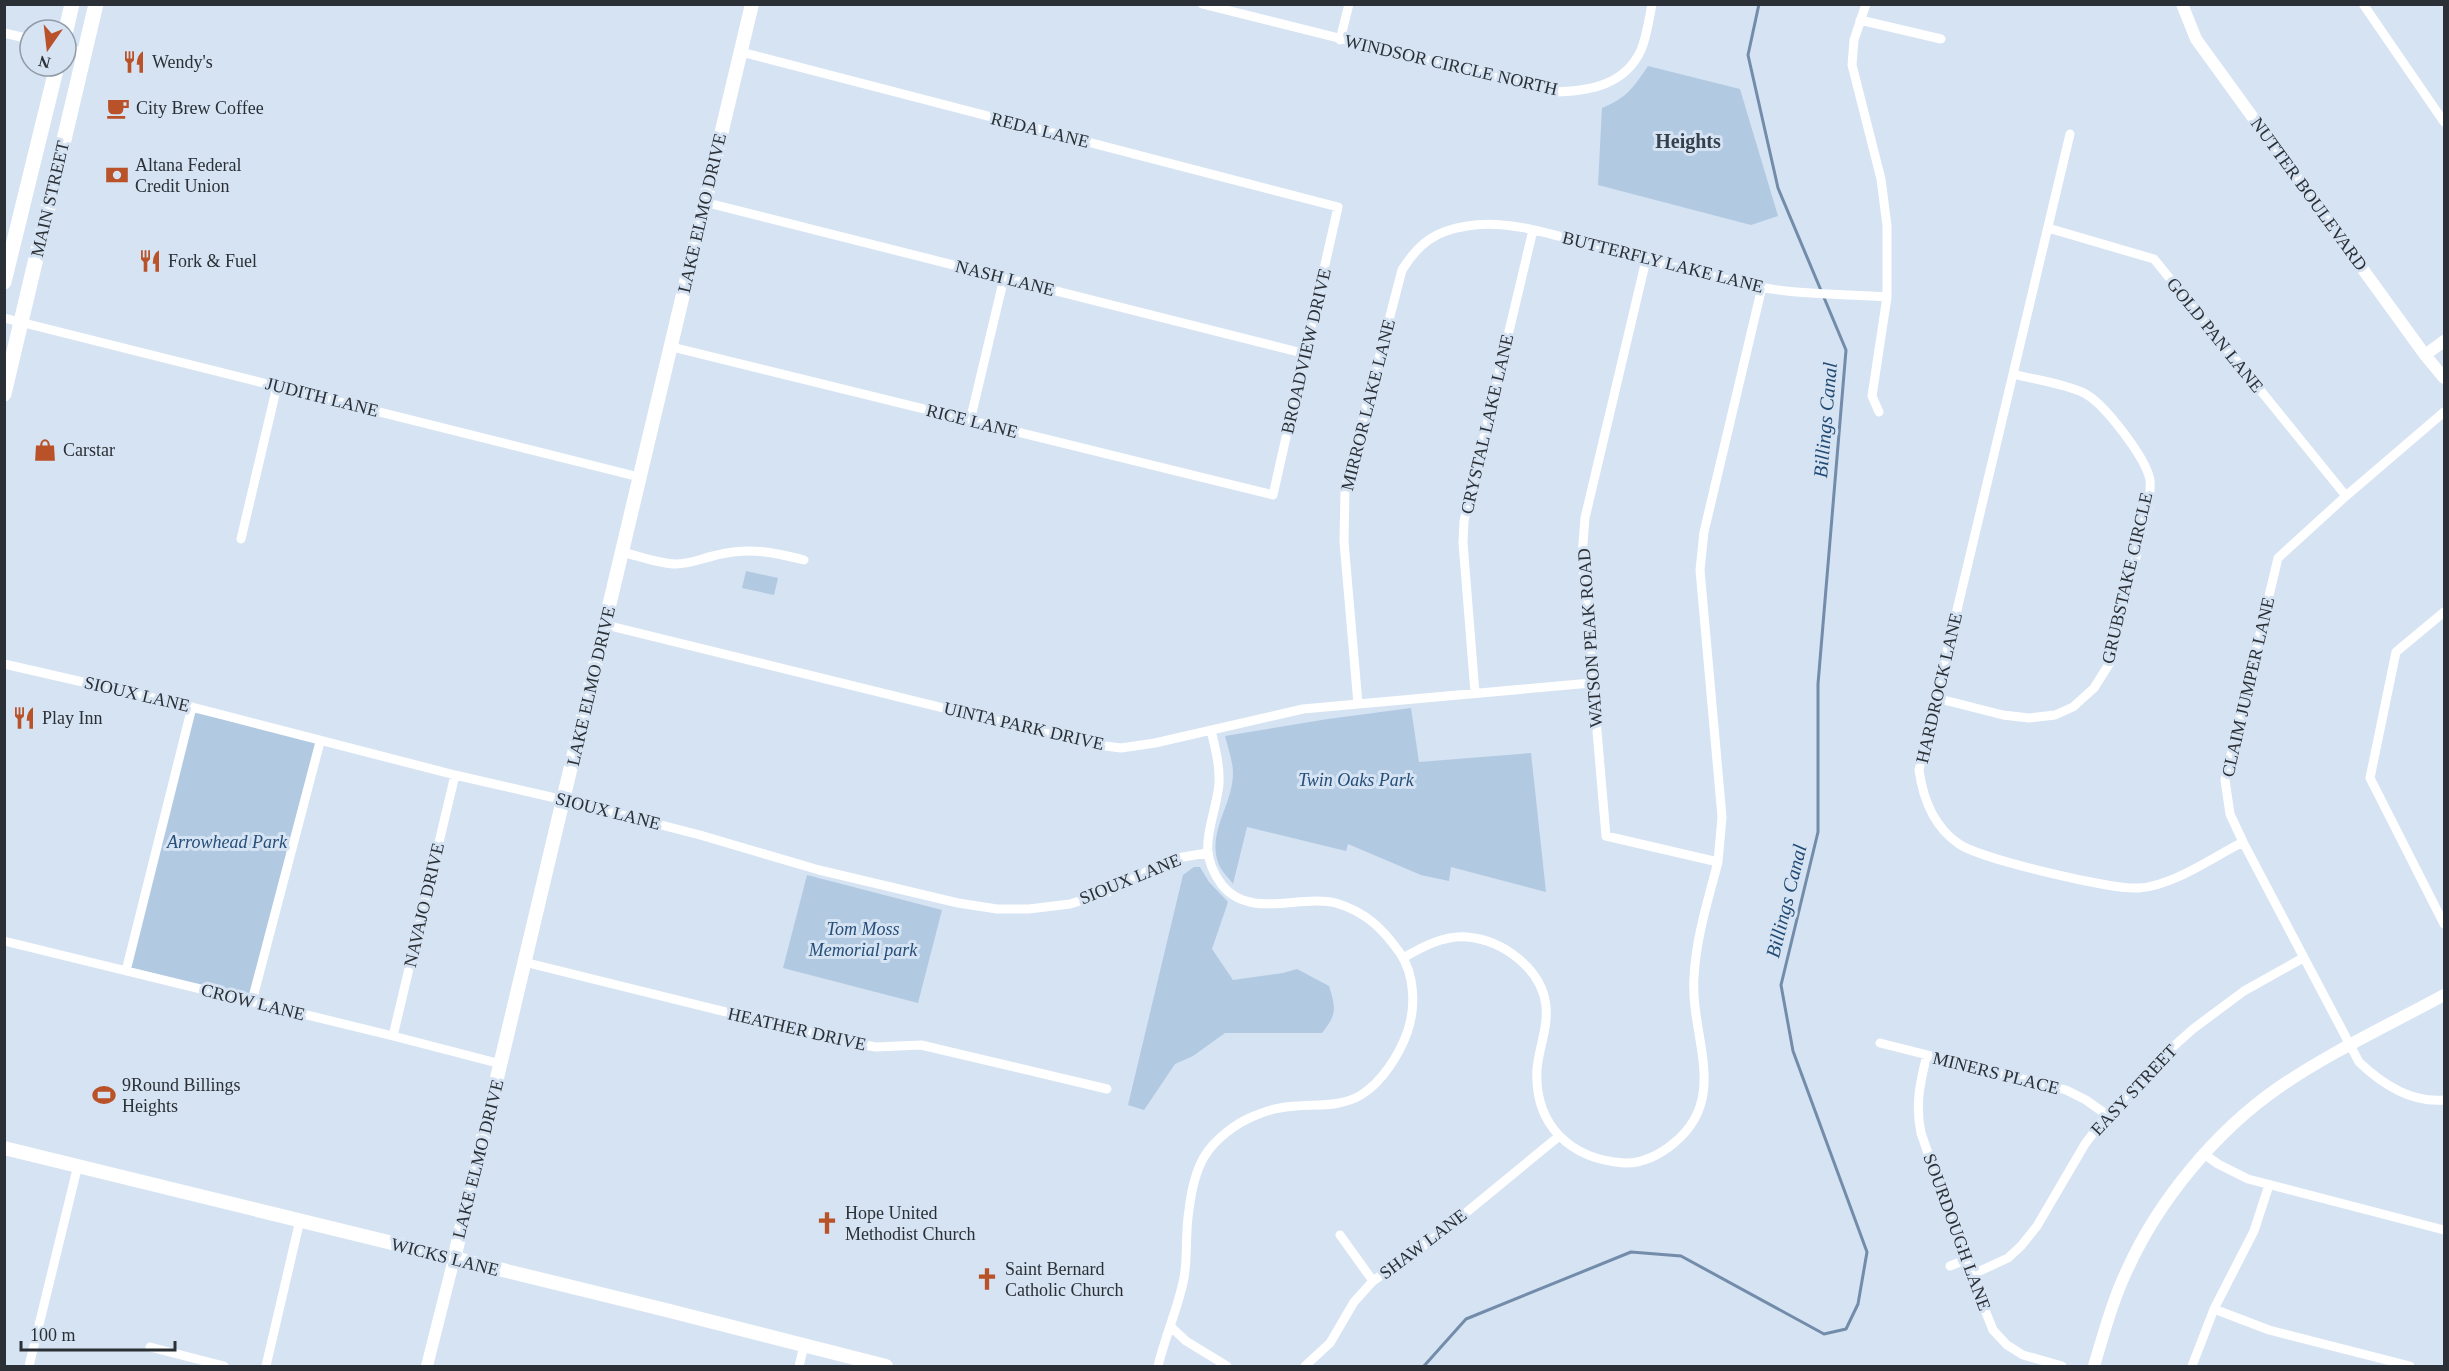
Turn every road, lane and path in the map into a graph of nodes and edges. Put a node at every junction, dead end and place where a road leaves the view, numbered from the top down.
1 (96, 4) edge
2 (752, 4) edge
3 (1202, 4) edge
4 (1349, 4) edge
5 (1652, 4) edge
6 (1866, 4) edge
7 (2182, 4) edge
8 (2363, 4) edge
9 (1860, 20) junction
10 (1941, 39) dead end
11 (1340, 40) junction
12 (78, 51) edge
13 (741, 52) junction
14 (84, 53) junction
15 (54, 78) edge
16 (2445, 122) edge
17 (2070, 134) dead end
18 (704, 202) junction
19 (1338, 207) joint
20 (2048, 228) junction
21 (1533, 230) junction
22 (1440, 232) joint
23 (1646, 260) junction
24 (1004, 278) junction
25 (4, 282) edge
26 (1762, 287) junction
27 (1887, 297) junction
28 (4, 318) edge
29 (22, 322) junction
30 (2445, 341) edge
31 (672, 347) junction
32 (1306, 354) junction
33 (2425, 355) junction
34 (2013, 374) junction
35 (2445, 378) edge
36 (277, 386) junction
37 (4, 394) edge
38 (1879, 412) dead end
39 (2445, 412) edge
40 (970, 421) junction
41 (639, 477) junction
42 (1273, 495) joint
43 (2346, 496) junction
44 (241, 538) dead end
45 (622, 552) junction
46 (804, 560) dead end
47 (2445, 612) edge
48 (606, 624) junction
49 (4, 664) edge
50 (1591, 682) junction
51 (1475, 693) junction
52 (1936, 698) junction
53 (1358, 704) junction
54 (192, 707) junction
55 (2073, 707) junction
56 (2079, 717) dead end
57 (1211, 730) junction
58 (320, 742) junction
59 (455, 775) junction
60 (564, 800) junction
61 (2242, 842) junction
62 (1207, 853) junction
63 (1718, 862) junction
64 (2445, 924) edge
65 (4, 941) edge
66 (1403, 958) junction
67 (2302, 958) junction
68 (524, 962) junction
69 (126, 971) junction
70 (2445, 995) edge
71 (252, 1001) junction
72 (393, 1036) junction
73 (1880, 1043) dead end
74 (2349, 1046) junction
75 (1927, 1055) junction
76 (501, 1064) junction
77 (1107, 1089) dead end
78 (2445, 1100) edge
79 (2107, 1115) junction
80 (1558, 1137) junction
81 (4, 1148) edge
82 (2204, 1154) junction
83 (78, 1165) junction
84 (2269, 1185) junction
85 (300, 1220) junction
86 (2445, 1230) edge
87 (1340, 1235) dead end
88 (454, 1259) junction
89 (1965, 1260) junction
90 (1950, 1266) dead end
91 (1971, 1275) junction
92 (1373, 1281) junction
93 (2214, 1309) junction
94 (1170, 1326) junction
95 (804, 1346) junction
96 (150, 1347) dead end
97 (29, 1366) edge
98 (224, 1366) edge
99 (266, 1366) edge
100 (427, 1366) edge
101 (799, 1366) edge
102 (886, 1366) edge
103 (1158, 1366) edge
104 (1227, 1366) edge
105 (1305, 1366) edge
106 (2062, 1366) edge
107 (2094, 1366) edge
108 (2192, 1366) edge
109 (2410, 1366) edge

1 - 14 main road, MAIN STREET
2 - 13 main road, LAKE ELMO DRIVE
3 - 11 street, WINDSOR CIRCLE NORTH
4 - 11 street
5 - 11 street, WINDSOR CIRCLE NORTH
6 - 9 street
7 - 33 street, NUTTER BOULEVARD
8 - 16 street
9 - 10 street
9 - 27 street
12 - 14 street
13 - 18 main road, LAKE ELMO DRIVE
13 - 19 street, REDA LANE
14 - 29 main road, MAIN STREET
15 - 25 main road, MAIN STREET
17 - 20 street, HARDROCK LANE
18 - 24 street, NASH LANE
18 - 31 main road, LAKE ELMO DRIVE
19 - 32 street, BROADVIEW DRIVE
20 - 34 street, HARDROCK LANE
20 - 43 street, GOLD PAN LANE
21 - 22 street, BUTTERFLY LAKE LANE
21 - 23 street, BUTTERFLY LAKE LANE
21 - 51 street, CRYSTAL LAKE LANE
22 - 53 street, MIRROR LAKE LANE
23 - 26 street, BUTTERFLY LAKE LANE
23 - 50 street, WATSON PEAK ROAD
24 - 32 street, NASH LANE
24 - 40 street
26 - 27 street, BUTTERFLY LAKE LANE
26 - 63 street
27 - 38 street
28 - 29 street, JUDITH LANE
29 - 36 street, JUDITH LANE
29 - 37 main road, MAIN STREET
30 - 33 street
31 - 40 street, RICE LANE
31 - 41 main road, LAKE ELMO DRIVE
32 - 42 street, BROADVIEW DRIVE
33 - 35 street, NUTTER BOULEVARD
34 - 52 street, HARDROCK LANE
34 - 55 street, GRUBSTAKE CIRCLE
36 - 41 street, JUDITH LANE
36 - 44 street
39 - 43 street, CLAIM JUMPER LANE
40 - 42 street, RICE LANE
41 - 45 main road, LAKE ELMO DRIVE
43 - 61 street, CLAIM JUMPER LANE
45 - 46 street
45 - 48 main road, LAKE ELMO DRIVE
47 - 64 street
48 - 57 street, UINTA PARK DRIVE
48 - 60 main road, LAKE ELMO DRIVE
49 - 54 street, SIOUX LANE
50 - 51 street, UINTA PARK DRIVE
50 - 63 street, WATSON PEAK ROAD
51 - 53 street, UINTA PARK DRIVE
52 - 55 street, GRUBSTAKE CIRCLE
52 - 61 street, HARDROCK LANE
53 - 57 street, UINTA PARK DRIVE
54 - 58 street, SIOUX LANE
54 - 69 street
55 - 56 street
57 - 62 street
58 - 59 street, SIOUX LANE
58 - 71 street
59 - 60 street, SIOUX LANE
59 - 72 street, NAVAJO DRIVE
60 - 62 street, SIOUX LANE
60 - 68 main road, LAKE ELMO DRIVE
61 - 67 street, CLAIM JUMPER LANE
62 - 66 street
63 - 80 street
65 - 69 street, CROW LANE
66 - 80 street
66 - 94 street
67 - 74 street, CLAIM JUMPER LANE
67 - 79 street, EASY STREET
68 - 76 main road, LAKE ELMO DRIVE
68 - 77 street, HEATHER DRIVE
69 - 71 street, CROW LANE
70 - 74 street
71 - 72 street, CROW LANE
72 - 76 street, CROW LANE
73 - 75 street, MINERS PLACE
74 - 78 street, CLAIM JUMPER LANE
74 - 82 street
75 - 79 street, MINERS PLACE
75 - 89 street, SOURDOUGH LANE
76 - 88 main road, LAKE ELMO DRIVE
79 - 91 street, EASY STREET
80 - 92 street, SHAW LANE
81 - 83 main road, WICKS LANE
82 - 84 street
82 - 107 street
83 - 85 main road, WICKS LANE
83 - 97 street
84 - 86 street
84 - 93 street
85 - 88 main road, WICKS LANE
85 - 99 street
87 - 92 street
88 - 95 main road, WICKS LANE
88 - 100 street, LAKE ELMO DRIVE
89 - 90 street
89 - 91 street, SOURDOUGH LANE
91 - 106 street, SOURDOUGH LANE
92 - 105 street, SHAW LANE
93 - 108 street
93 - 109 street
94 - 103 street
94 - 104 street
95 - 101 street
95 - 102 main road, WICKS LANE
96 - 98 street

